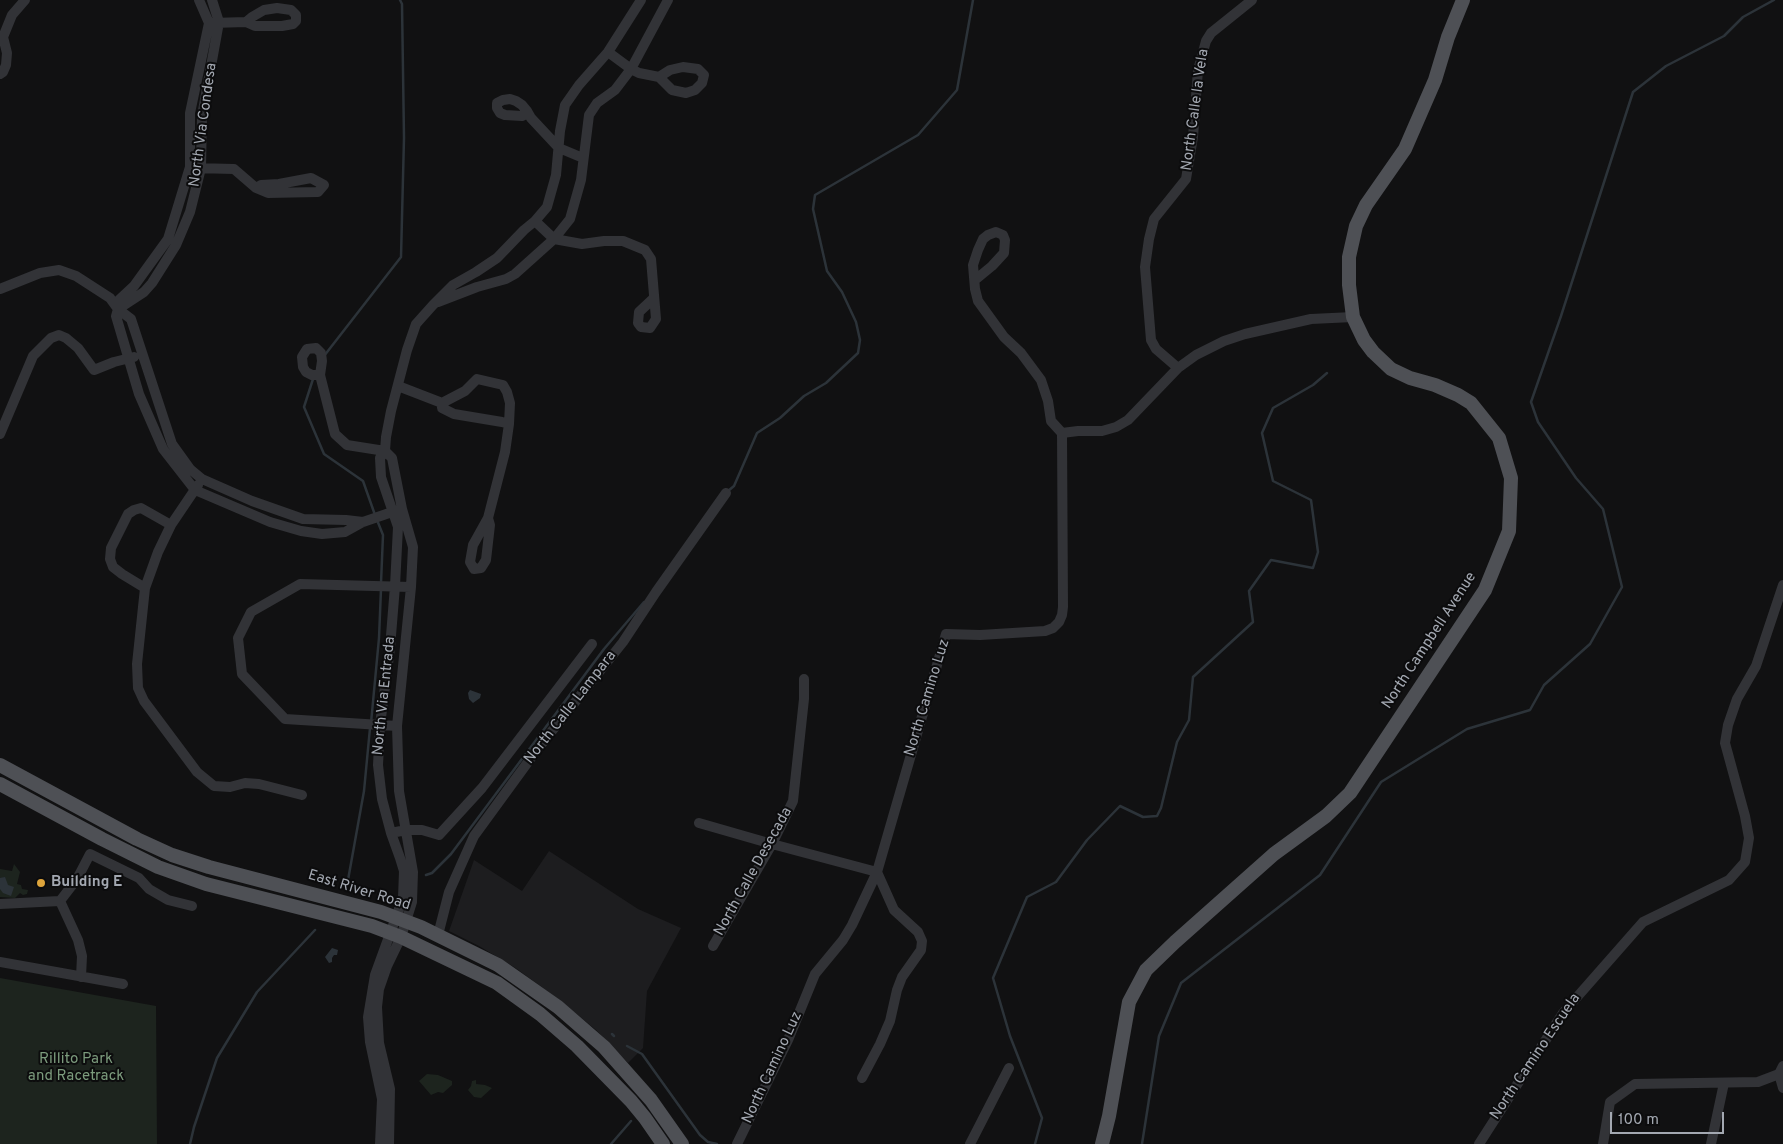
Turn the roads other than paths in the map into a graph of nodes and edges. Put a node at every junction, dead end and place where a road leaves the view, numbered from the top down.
1 (25, 0) edge
2 (199, 0) edge
3 (212, 0) edge
4 (641, 0) edge
5 (668, 0) edge
6 (1252, 0) edge
7 (1463, 0) edge
8 (246, 22) dead end
9 (214, 23) junction
10 (2, 38) edge
11 (608, 52) junction
12 (631, 69) junction
13 (0, 74) edge
14 (659, 77) dead end
15 (528, 113) dead end
16 (558, 148) junction
17 (583, 158) junction
18 (196, 168) junction
19 (256, 188) junction
20 (535, 221) junction
21 (554, 239) junction
22 (975, 280) dead end
23 (2, 289) edge
24 (0, 298) edge
25 (654, 298) dead end
26 (432, 305) junction
27 (118, 309) junction
28 (1353, 317) junction
29 (142, 355) junction
30 (128, 359) junction
31 (1178, 368) junction
32 (320, 375) dead end
33 (398, 386) junction
34 (442, 403) junction
35 (509, 424) junction
36 (1062, 433) junction
37 (0, 434) edge
38 (385, 451) junction
39 (202, 479) junction
40 (196, 490) junction
41 (726, 493) dead end
42 (397, 510) junction
43 (299, 518) junction
44 (488, 518) dead end
45 (363, 522) junction
46 (172, 525) junction
47 (295, 530) junction
48 (1783, 585) edge
49 (395, 586) junction
50 (411, 587) junction
51 (146, 588) junction
52 (592, 644) dead end
53 (804, 679) dead end
54 (380, 725) junction
55 (397, 726) junction
56 (0, 765) edge
57 (0, 784) edge
58 (302, 795) dead end
59 (698, 823) dead end
60 (406, 830) junction
61 (391, 833) junction
62 (772, 844) junction
63 (876, 872) junction
64 (60, 900) junction
65 (0, 904) edge
66 (192, 906) dead end
67 (402, 919) junction
68 (396, 935) junction
69 (438, 935) junction
70 (713, 946) dead end
71 (0, 962) edge
72 (81, 977) junction
73 (123, 984) dead end
74 (1010, 1068) dead end
75 (1781, 1070) edge
76 (862, 1078) dead end
77 (1724, 1083) junction
78 (1783, 1088) edge
79 (380, 1144) edge
80 (389, 1144) edge
81 (663, 1144) edge
82 (682, 1144) edge
83 (737, 1144) edge
84 (970, 1144) edge
85 (1102, 1144) edge
86 (1479, 1144) edge
87 (1603, 1144) edge
88 (1711, 1144) edge

1 - 10 street
2 - 9 street
3 - 9 street, North Via Condesa
4 - 11 street
5 - 12 street
6 - 31 street, North Calle la Vela
7 - 28 main road, North Campbell Avenue
8 - 9 street
9 - 18 street, North Via Condesa
10 - 13 street
11 - 12 street
11 - 16 street
12 - 14 street
12 - 17 street
15 - 16 street
16 - 17 street
16 - 20 street
17 - 21 street
18 - 19 street
18 - 27 street, North Via Condesa
19 - 19 street
20 - 21 street
20 - 26 street
21 - 25 street
21 - 26 street
22 - 36 street
23 - 24 street
23 - 27 street
26 - 33 street
27 - 29 street
27 - 30 street
28 - 31 street
28 - 85 main road, North Campbell Avenue
29 - 30 street
29 - 39 street
30 - 37 street
30 - 40 street
31 - 36 street
32 - 38 street
33 - 34 street
33 - 38 street
34 - 35 street
34 - 35 street
35 - 44 street
36 - 63 street, North Camino Luz
38 - 42 street, North Via Entrada
39 - 40 street
39 - 43 street
40 - 46 street
40 - 47 street
41 - 69 street, North Calle Lampara
42 - 45 street
42 - 49 street, North Via Entrada
42 - 50 street, North Via Entrada
43 - 45 street
43 - 47 street
45 - 47 street
46 - 51 street
46 - 51 street
48 - 86 street, North Camino Escuela
49 - 50 street
49 - 54 street, North Via Entrada
49 - 54 street
50 - 55 street, North Via Entrada
51 - 58 street
52 - 60 street, North Calle Lampara
53 - 62 street, North Calle Desecada
54 - 55 street
54 - 61 street, North Via Entrada
55 - 60 street, North Via Entrada
56 - 67 main road, East River Road
57 - 68 main road, East River Road
59 - 62 street
60 - 61 street, North Calle Lampara
60 - 67 street, North Via Entrada
61 - 67 street, North Via Entrada
62 - 63 street
62 - 70 street, North Calle Desecada
63 - 76 street
63 - 83 street, North Camino Luz
64 - 65 street
64 - 66 street
64 - 72 street
67 - 68 street, North Via Entrada
67 - 69 main road, East River Road
68 - 79 street, North Via Entrada
68 - 80 street, North Via Entrada
68 - 81 main road, East River Road
69 - 82 main road, East River Road
71 - 72 street
72 - 73 street
74 - 84 street
75 - 77 street
75 - 78 street
77 - 87 street
77 - 88 street

